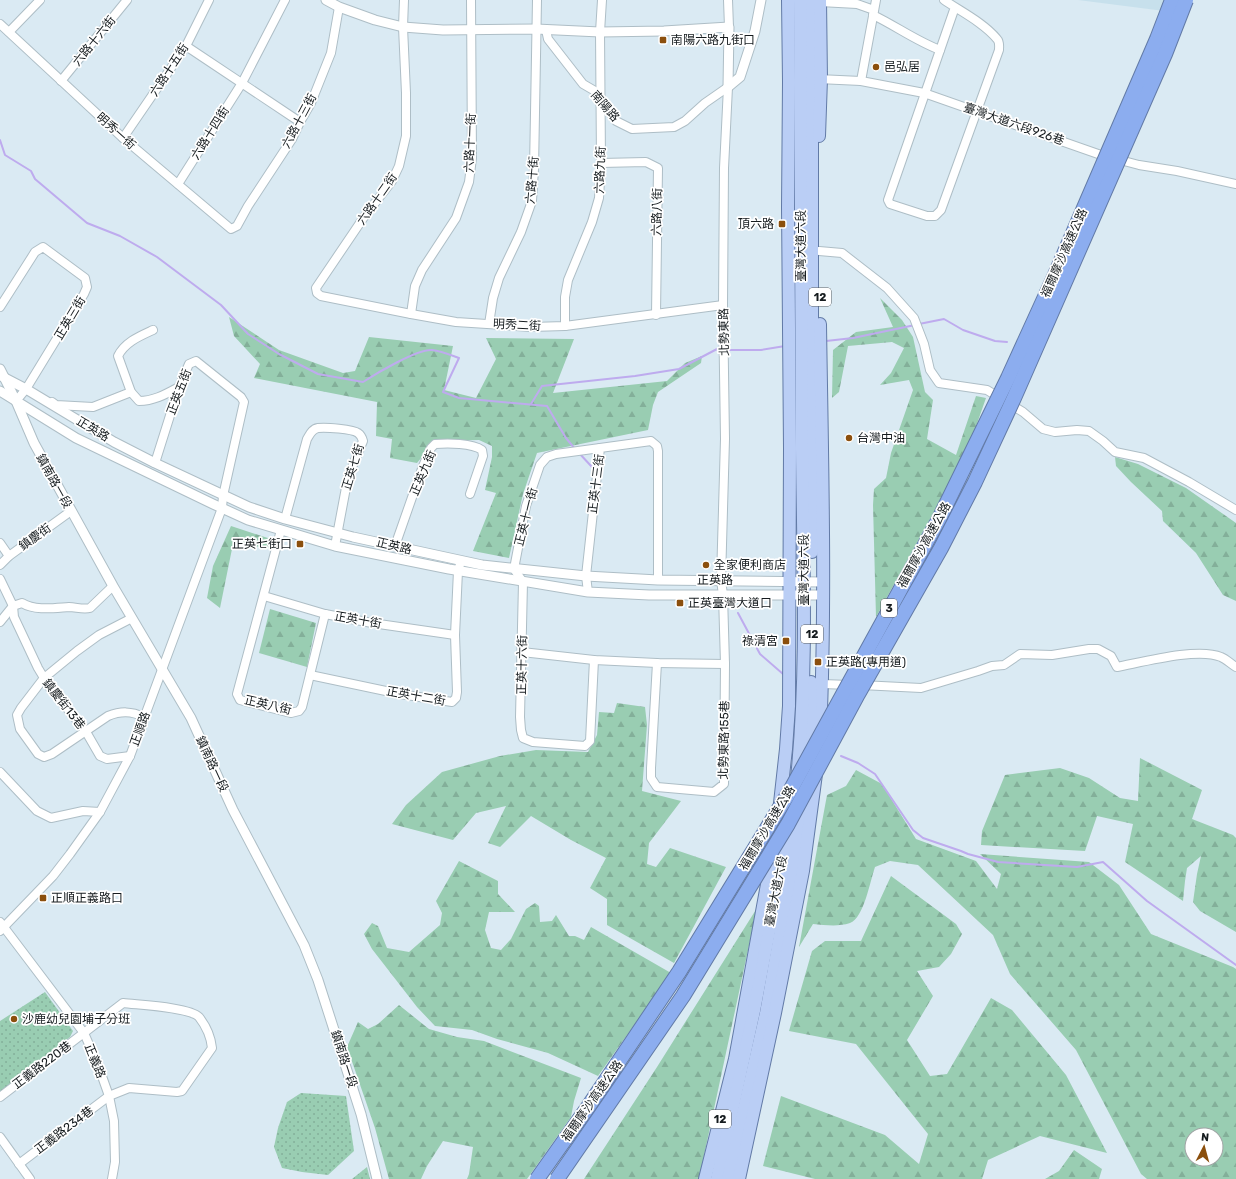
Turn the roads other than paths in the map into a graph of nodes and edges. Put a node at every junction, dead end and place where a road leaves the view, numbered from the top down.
1 (40, 0) edge
2 (127, 0) edge
3 (209, 0) edge
4 (285, 0) edge
5 (326, 0) edge
6 (404, 0) edge
7 (471, 0) edge
8 (537, 0) edge
9 (602, 0) edge
10 (728, 0) edge
11 (761, 0) edge
12 (788, 0) edge
13 (800, 0) edge
14 (876, 0) edge
15 (944, 0) edge
16 (1172, 0) edge
17 (1186, 0) edge
18 (817, 1) edge
19 (340, 7) junction
20 (955, 7) junction
21 (874, 12) junction
22 (0, 24) edge
23 (403, 27) junction
24 (729, 27) junction
25 (536, 29) junction
26 (472, 30) junction
27 (546, 30) junction
28 (10, 32) junction
29 (600, 32) junction
30 (186, 46) junction
31 (940, 50) junction
32 (61, 81) junction
33 (805, 81) junction
34 (861, 82) junction
35 (242, 83) junction
36 (728, 87) junction
37 (924, 93) junction
38 (601, 100) junction
39 (977, 112) junction
40 (300, 122) junction
41 (123, 138) junction
42 (601, 163) junction
43 (178, 184) junction
44 (1236, 184) edge
45 (237, 226) joint
46 (819, 251) junction
47 (316, 288) joint
48 (723, 305) junction
49 (0, 307) edge
50 (411, 314) junction
51 (656, 315) junction
52 (489, 324) junction
53 (565, 326) junction
54 (153, 330) dead end
55 (1, 374) edge
56 (179, 387) junction
57 (26, 389) junction
58 (0, 391) edge
59 (131, 392) junction
60 (16, 401) junction
61 (600, 448) junction
62 (155, 463) junction
63 (470, 494) dead end
64 (223, 496) junction
65 (222, 508) junction
66 (71, 510) junction
67 (1236, 510) edge
68 (285, 519) junction
69 (282, 530) junction
70 (337, 532) junction
71 (0, 543) edge
72 (335, 546) junction
73 (395, 546) junction
74 (9, 556) junction
75 (461, 561) junction
76 (0, 565) edge
77 (514, 568) junction
78 (458, 571) junction
79 (586, 576) junction
80 (0, 579) edge
81 (658, 580) junction
82 (721, 580) junction
83 (789, 581) junction
84 (523, 582) junction
85 (813, 582) junction
86 (113, 586) junction
87 (588, 592) junction
88 (789, 595) junction
89 (813, 595) junction
90 (264, 596) junction
91 (723, 596) junction
92 (13, 606) junction
93 (325, 614) junction
94 (132, 618) junction
95 (0, 622) edge
96 (455, 634) junction
97 (522, 652) junction
98 (594, 660) junction
99 (657, 663) junction
100 (725, 664) junction
101 (1236, 667) edge
102 (162, 669) junction
103 (310, 675) junction
104 (44, 678) junction
105 (822, 684) junction
106 (144, 717) junction
107 (85, 730) junction
108 (130, 756) junction
109 (0, 772) edge
110 (100, 812) junction
111 (2, 927) edge
112 (84, 1033) junction
113 (109, 1096) junction
114 (0, 1097) edge
115 (0, 1137) edge
116 (19, 1164) junction
117 (30, 1179) edge
118 (112, 1179) edge
119 (377, 1179) edge
120 (537, 1179) edge
121 (557, 1179) edge
122 (706, 1179) edge
123 (717, 1179) edge
124 (728, 1179) edge
125 (739, 1179) edge

1 - 28 street
2 - 32 street, 六路十六街
3 - 30 street, 六路十五街
4 - 35 street, 六路十四街
5 - 19 street
6 - 23 street, 六路十二街
7 - 26 street, 六路十一街
8 - 25 street, 六路十街
9 - 29 street, 六路九街
10 - 24 street, 北勢東路
11 - 36 street
12 - 33 main road, 臺灣大道六段 / 12
13 - 33 main road, 臺灣大道六段 / 12
14 - 21 street
15 - 20 street
16 - 120 highway, 福爾摩沙高速公路 / 3, bridge
17 - 121 highway, 福爾摩沙高速公路 / 3, bridge
18 - 21 street
18 - 33 main road, 臺灣大道六段 / 12
19 - 23 street
19 - 40 street, 六路十三街
20 - 31 street
20 - 39 street
21 - 31 street
21 - 34 street
22 - 28 street, 明秀一街
23 - 26 street
23 - 47 street, 六路十二街
24 - 29 street
24 - 36 street, 北勢東路
25 - 26 street
25 - 27 street
25 - 52 street, 六路十街
26 - 50 street, 六路十一街
27 - 29 street
27 - 38 street, 南陽路
28 - 32 street, 明秀一街
29 - 38 street, 六路九街
30 - 35 street
30 - 41 street, 六路十五街
31 - 37 street
32 - 41 street, 明秀一街
33 - 34 street, 臺灣大道六段926巷
33 - 46 main road, 臺灣大道六段 / 12
33 - 83 main road, 臺灣大道六段 / 12
33 - 85 main road, 臺灣大道六段 / 12
34 - 37 street, 臺灣大道六段926巷
35 - 40 street
35 - 43 street, 六路十四街
36 - 38 street, 南陽路
36 - 48 street, 北勢東路
37 - 39 street, 臺灣大道六段926巷
37 - 39 street
38 - 42 street, 六路九街
39 - 44 street, 臺灣大道六段926巷
40 - 45 street, 六路十三街
41 - 43 street, 明秀一街
42 - 51 street, 六路八街
42 - 53 street, 六路九街
43 - 45 street, 明秀一街
46 - 67 street
46 - 85 main road, 臺灣大道六段 / 12
47 - 50 street, 明秀二街
48 - 51 street, 明秀二街
48 - 82 street, 北勢東路
49 - 57 street, 正英三街
50 - 52 street, 明秀二街
51 - 53 street, 明秀二街
52 - 53 street, 明秀二街
54 - 59 street
55 - 57 street, 正英路
55 - 60 street, 鎮南路一段
56 - 59 street
56 - 62 street, 正英五街
56 - 64 street, 正英五街
57 - 59 street
57 - 60 street, 正英三街
57 - 62 street, 正英路
58 - 60 street, 正英路
60 - 65 street, 正英路
60 - 66 street, 鎮南路一段
61 - 77 street, 正英十一街
61 - 79 street, 正英十三街
61 - 81 street, 正英十三街
62 - 64 street, 正英路
63 - 73 street, 正英九街
64 - 65 street, 正順路
64 - 68 street, 正英路
65 - 69 street, 正英路
65 - 102 street, 正順路
66 - 74 street, 鎮慶街
66 - 86 street, 鎮南路一段
68 - 70 street, 正英路
68 - 70 street, 正英七街
69 - 72 street, 正英路
69 - 90 street, 正英八街
70 - 72 street, 正英七街
70 - 73 street, 正英路
71 - 74 street
72 - 78 street, 正英路
73 - 75 street, 正英路
74 - 76 street, 鎮慶街
75 - 77 street, 正英路
75 - 78 street, 正英十二街
77 - 79 street, 正英路
77 - 84 street
78 - 84 street, 正英路
78 - 96 street, 正英十二街
79 - 81 street, 正英路
79 - 87 street, 正英十三街
80 - 92 street, 鎮慶街13巷
81 - 82 street, 正英路
82 - 83 street, 正英路
82 - 91 street, 北勢東路
83 - 85 street, 正英路
83 - 88 main road, 臺灣大道六段 / 12
84 - 87 street, 正英路
84 - 97 street, 正英十六街
85 - 89 main road, 臺灣大道六段 / 12
86 - 92 street
86 - 94 street, 鎮南路一段
87 - 91 street, 正英路
88 - 89 street, 正英路
88 - 91 street, 正英路
88 - 122 main road, 臺灣大道六段 / 12
89 - 105 main road, 臺灣大道六段 / 12
89 - 123 main road, 臺灣大道六段 / 12
89 - 124 main road, 臺灣大道六段 / 12
90 - 93 street, 正英十街
90 - 103 street, 正英八街
91 - 100 street, 北勢東路
92 - 95 street
92 - 104 street, 鎮慶街13巷
93 - 96 street, 正英十街
93 - 103 street, 正英八街
94 - 102 street, 鎮南路一段
94 - 104 street
96 - 103 street, 正英十二街
97 - 98 street
97 - 98 street, 正英十六街
98 - 99 street
99 - 100 street
99 - 100 street, 北勢東路155巷
101 - 105 street
102 - 106 street, 正順路
102 - 119 street, 鎮南路一段
104 - 107 street, 鎮慶街13巷
104 - 107 street
105 - 125 main road, 臺灣大道六段 / 12
106 - 107 street
106 - 108 street, 正順路
107 - 108 street, 鎮慶街13巷
108 - 110 street, 正順路
109 - 110 street
110 - 111 street, 正順路
111 - 112 street, 正義路
112 - 113 street, 正義路
112 - 113 street, 正義路220巷
112 - 114 street, 正義路220巷
113 - 116 street, 正義路234巷
113 - 118 street, 正義路
115 - 116 street
116 - 117 street

